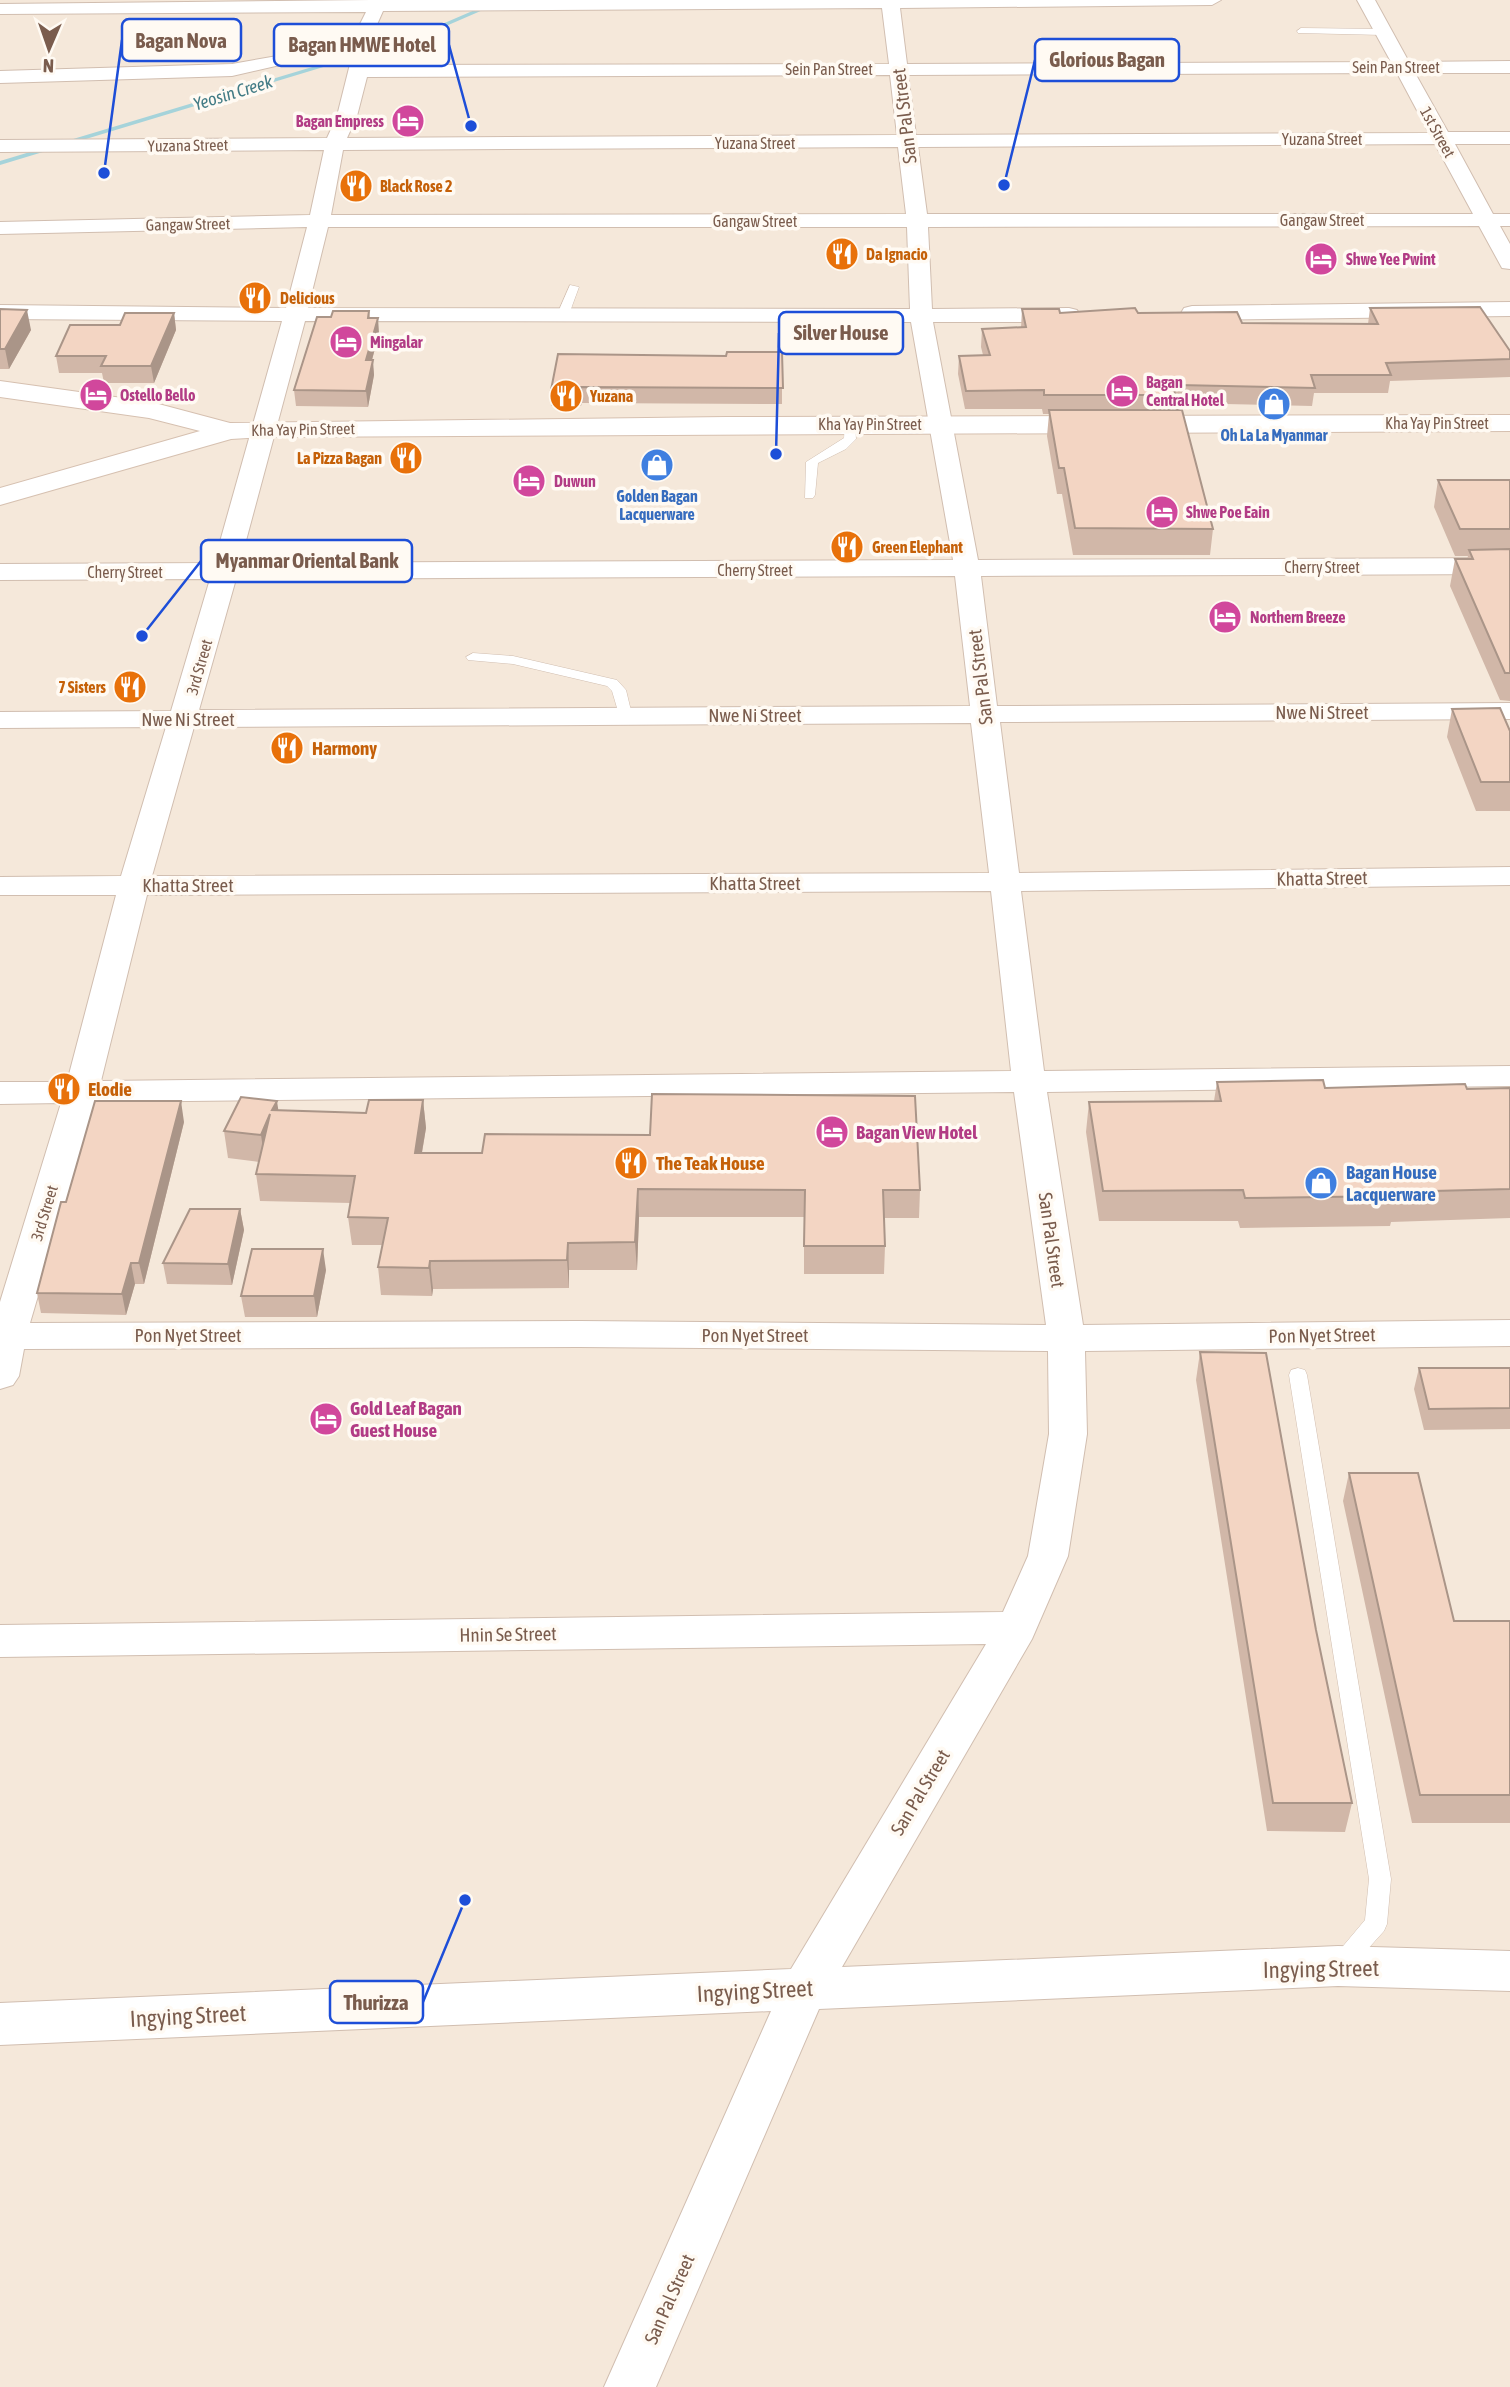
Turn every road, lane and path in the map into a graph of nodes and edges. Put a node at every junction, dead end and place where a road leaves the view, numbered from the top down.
1 (1212, 0) edge
2 (1367, 0) edge
3 (890, 1) edge
4 (378, 3) edge
5 (0, 9) edge
6 (1301, 31) dead end
7 (1383, 32) junction
8 (294, 63) junction
9 (357, 63) junction
10 (1402, 67) junction
11 (1510, 67) edge
12 (899, 69) junction
13 (322, 71) dead end
14 (0, 77) edge
15 (1510, 138) edge
16 (1441, 139) junction
17 (907, 142) junction
18 (335, 143) junction
19 (0, 146) edge
20 (1489, 220) junction
21 (1510, 220) edge
22 (917, 221) junction
23 (319, 222) junction
24 (0, 228) edge
25 (1510, 263) edge
26 (574, 287) dead end
27 (1510, 309) edge
28 (0, 312) edge
29 (1168, 313) edge
30 (1085, 314) edge
31 (295, 316) junction
32 (562, 317) junction
33 (921, 317) junction
34 (0, 389) edge
35 (1510, 423) edge
36 (849, 424) junction
37 (942, 424) junction
38 (266, 429) junction
39 (229, 431) junction
40 (808, 495) dead end
41 (0, 497) edge
42 (1510, 566) edge
43 (967, 569) junction
44 (0, 572) edge
45 (226, 572) junction
46 (473, 657) dead end
47 (1510, 711) edge
48 (985, 714) junction
49 (625, 715) junction
50 (184, 719) junction
51 (0, 720) edge
52 (1510, 876) edge
53 (1003, 882) junction
54 (0, 886) edge
55 (134, 886) junction
56 (1510, 1076) edge
57 (1029, 1083) junction
58 (0, 1093) edge
59 (81, 1093) junction
60 (1510, 1333) edge
61 (4, 1336) edge
62 (1066, 1338) junction
63 (1298, 1375) dead end
64 (0, 1376) edge
65 (1017, 1628) junction
66 (0, 1641) edge
67 (1338, 1966) junction
68 (1510, 1971) edge
69 (804, 1989) junction
70 (0, 2024) edge
71 (630, 2387) edge

1 - 3 street
2 - 7 street, 1st Street
3 - 4 street
3 - 12 street, San Pal Street
4 - 5 street
4 - 9 street, 3rd Street
6 - 7 lane
7 - 10 street, 1st Street
8 - 9 street, Sein Pan Street
8 - 13 street
8 - 14 street, Sein Pan Street
9 - 12 street, Sein Pan Street
9 - 18 street, 3rd Street
10 - 11 street, Sein Pan Street
10 - 12 street, Sein Pan Street
10 - 16 street, 1st Street
12 - 17 street, San Pal Street
15 - 16 street, Yuzana Street
16 - 17 street, Yuzana Street
16 - 20 street, 1st Street
17 - 18 street, Yuzana Street
17 - 22 street, San Pal Street
18 - 19 street, Yuzana Street
18 - 23 street, 3rd Street
20 - 21 street, Gangaw Street
20 - 22 street, Gangaw Street
20 - 25 street, 1st Street
22 - 23 street, Gangaw Street
22 - 33 street, San Pal Street
23 - 24 street, Gangaw Street
23 - 31 street, 3rd Street
26 - 32 lane
27 - 29 street
28 - 31 street
30 - 33 street
31 - 32 street
31 - 38 street, 3rd Street
32 - 33 street
33 - 37 street, San Pal Street
34 - 39 street, Kha Yay Pin Street
35 - 37 street, Kha Yay Pin Street
36 - 37 street, Kha Yay Pin Street
36 - 38 street, Kha Yay Pin Street
36 - 40 lane
37 - 43 street, San Pal Street
38 - 39 street, Kha Yay Pin Street
38 - 45 street, 3rd Street
39 - 41 street, Kha Yay Pin Street
42 - 43 street, Cherry Street
43 - 45 street, Cherry Street
43 - 48 street, San Pal Street
44 - 45 street, Cherry Street
45 - 50 street, 3rd Street
46 - 49 lane
47 - 48 street, Nwe Ni Street
48 - 49 street, Nwe Ni Street
48 - 53 street, San Pal Street
49 - 50 street, Nwe Ni Street
50 - 51 street, Nwe Ni Street
50 - 55 street, 3rd Street
52 - 53 street, Khatta Street
53 - 55 street, Khatta Street
53 - 57 street, San Pal Street
54 - 55 street, Khatta Street
55 - 59 street, 3rd Street
56 - 57 street
57 - 59 street
57 - 62 street, San Pal Street
58 - 59 street
59 - 61 street, 3rd Street
60 - 62 street, Pon Nyet Street
61 - 62 street, Pon Nyet Street
61 - 64 street, 3rd Street
62 - 65 street, San Pal Street
63 - 67 lane
65 - 66 street, Hnin Se Street
65 - 69 street, San Pal Street
67 - 68 street, Ingying Street
67 - 69 street, Ingying Street
69 - 70 street, Ingying Street
69 - 71 street, San Pal Street

